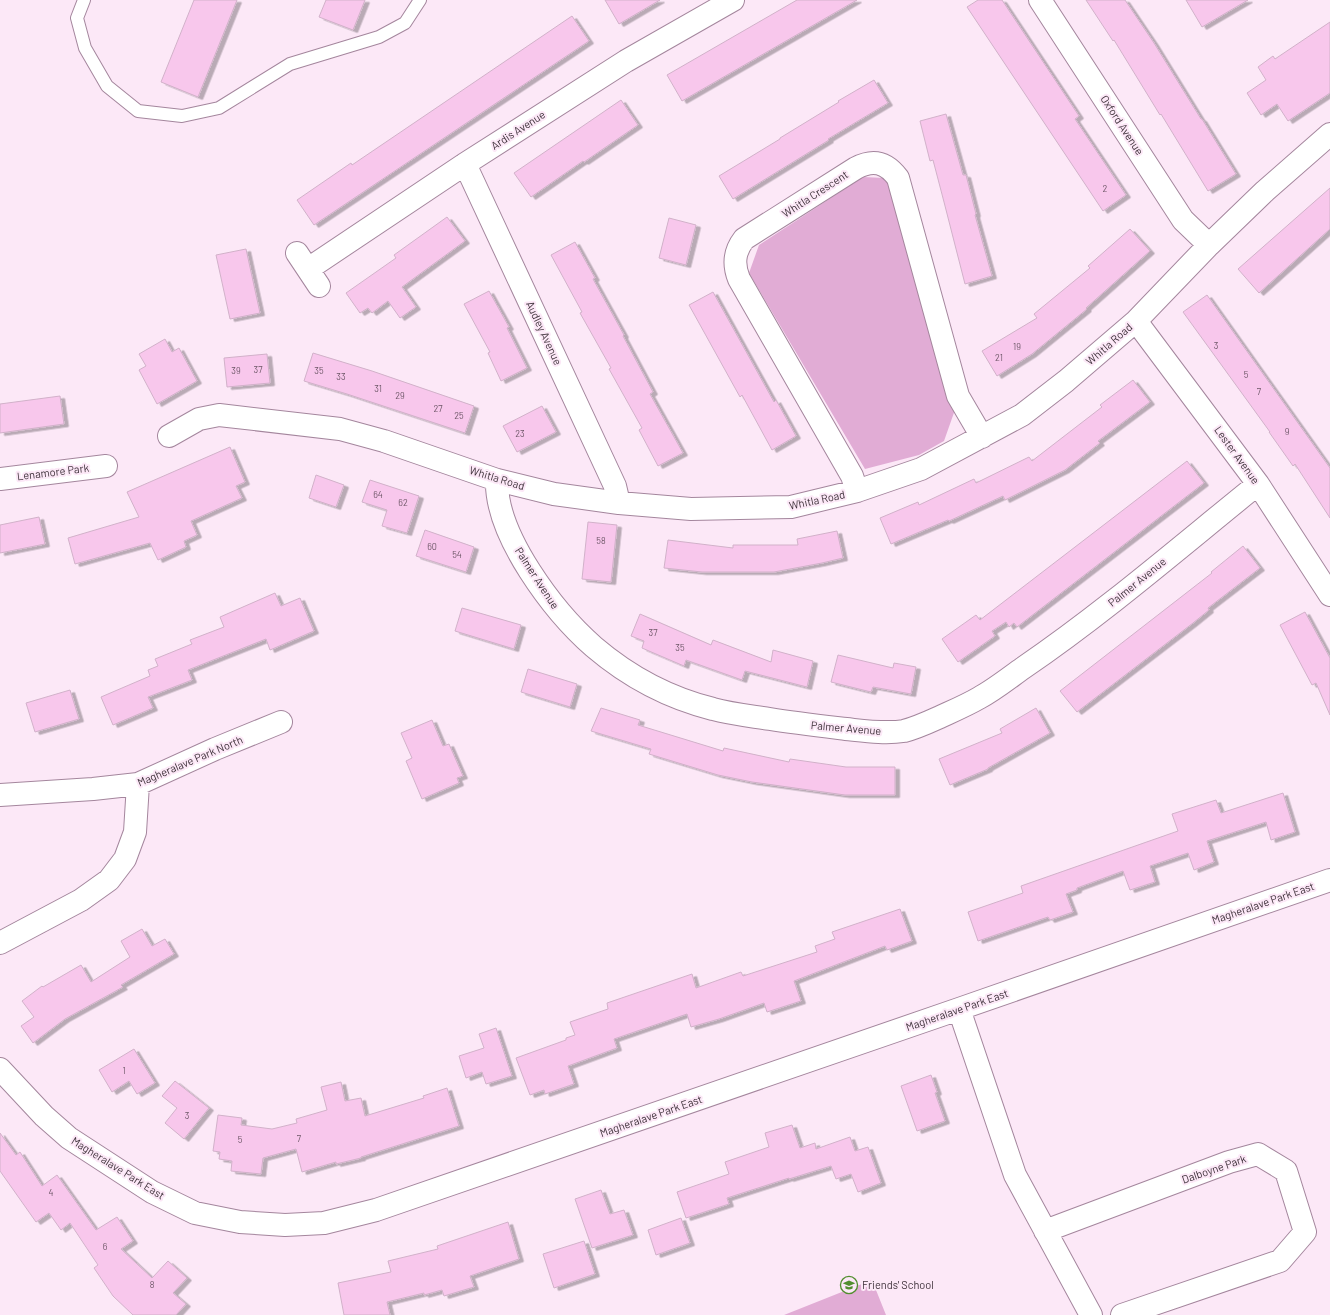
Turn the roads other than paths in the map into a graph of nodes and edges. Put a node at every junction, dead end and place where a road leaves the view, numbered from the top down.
1 (84, 0) edge
2 (420, 0) edge
3 (733, 0) edge
4 (1040, 0) edge
5 (1330, 134) edge
6 (466, 164) junction
7 (1209, 245) junction
8 (308, 269) dead end
9 (1136, 320) junction
10 (169, 436) dead end
11 (982, 437) junction
12 (106, 466) dead end
13 (0, 479) edge
14 (497, 480) junction
15 (1258, 484) junction
16 (857, 491) junction
17 (619, 503) junction
18 (1330, 595) edge
19 (281, 722) dead end
20 (138, 784) junction
21 (0, 795) edge
22 (1330, 880) edge
23 (0, 943) edge
24 (959, 1010) junction
25 (0, 1069) edge
26 (1045, 1231) junction
27 (1091, 1315) edge
28 (1122, 1315) edge

1 - 2 lane
3 - 6 street, Ardis Avenue
4 - 7 street, Oxford Avenue
5 - 7 street, Whitla Road
6 - 8 street, Ardis Avenue
6 - 17 street, Audley Avenue
7 - 9 street, Whitla Road
9 - 11 street, Whitla Road
9 - 15 street, Lester Avenue
10 - 14 street, Whitla Road
11 - 16 street, Whitla Road
11 - 16 street, Whitla Crescent
12 - 13 street, Lenamore Park
14 - 15 street, Palmer Avenue
14 - 17 street, Whitla Road
15 - 18 street, Lester Avenue
16 - 17 street, Whitla Road
19 - 20 street, Magheralave Park North
20 - 21 street, Magheralave Park North
20 - 23 street
22 - 24 street, Magheralave Park East
24 - 25 street, Magheralave Park East
24 - 26 street
26 - 27 street
26 - 28 street, Dalboyne Park

